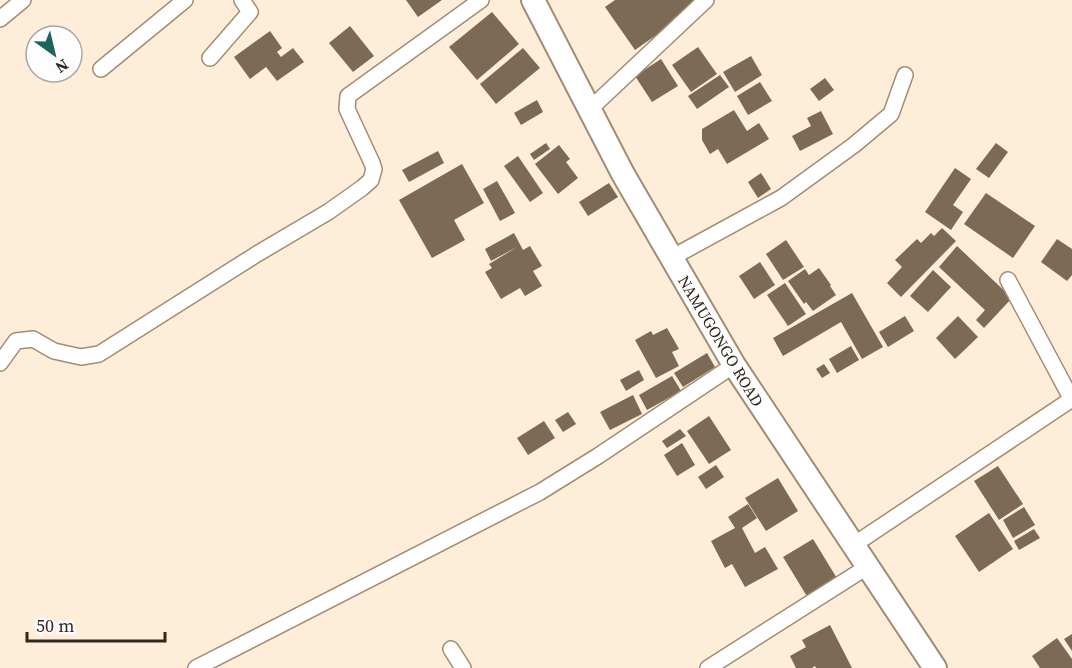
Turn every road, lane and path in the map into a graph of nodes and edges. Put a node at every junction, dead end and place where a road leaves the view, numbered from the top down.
1 (23, 0) edge
2 (242, 0) edge
3 (481, 0) edge
4 (533, 0) edge
5 (706, 0) edge
6 (177, 3) edge
7 (0, 19) edge
8 (210, 58) dead end
9 (101, 69) dead end
10 (905, 75) dead end
11 (590, 109) junction
12 (671, 258) junction
13 (1008, 280) dead end
14 (0, 363) edge
15 (734, 365) junction
16 (1072, 399) edge
17 (852, 546) junction
18 (867, 567) junction
19 (451, 649) dead end
20 (222, 662) edge
21 (196, 668) edge
22 (463, 668) edge
23 (708, 668) edge
24 (934, 668) edge

1 - 7 street
2 - 8 street
3 - 14 street
4 - 11 main road, NAMUGONGO ROAD
5 - 11 street
6 - 9 street
10 - 12 street
11 - 12 main road, NAMUGONGO ROAD
12 - 15 main road, NAMUGONGO ROAD
13 - 16 street
15 - 17 main road, NAMUGONGO ROAD
15 - 20 street
16 - 17 street
17 - 18 main road, NAMUGONGO ROAD
18 - 23 street
18 - 24 main road, NAMUGONGO ROAD
19 - 22 street
20 - 21 street

